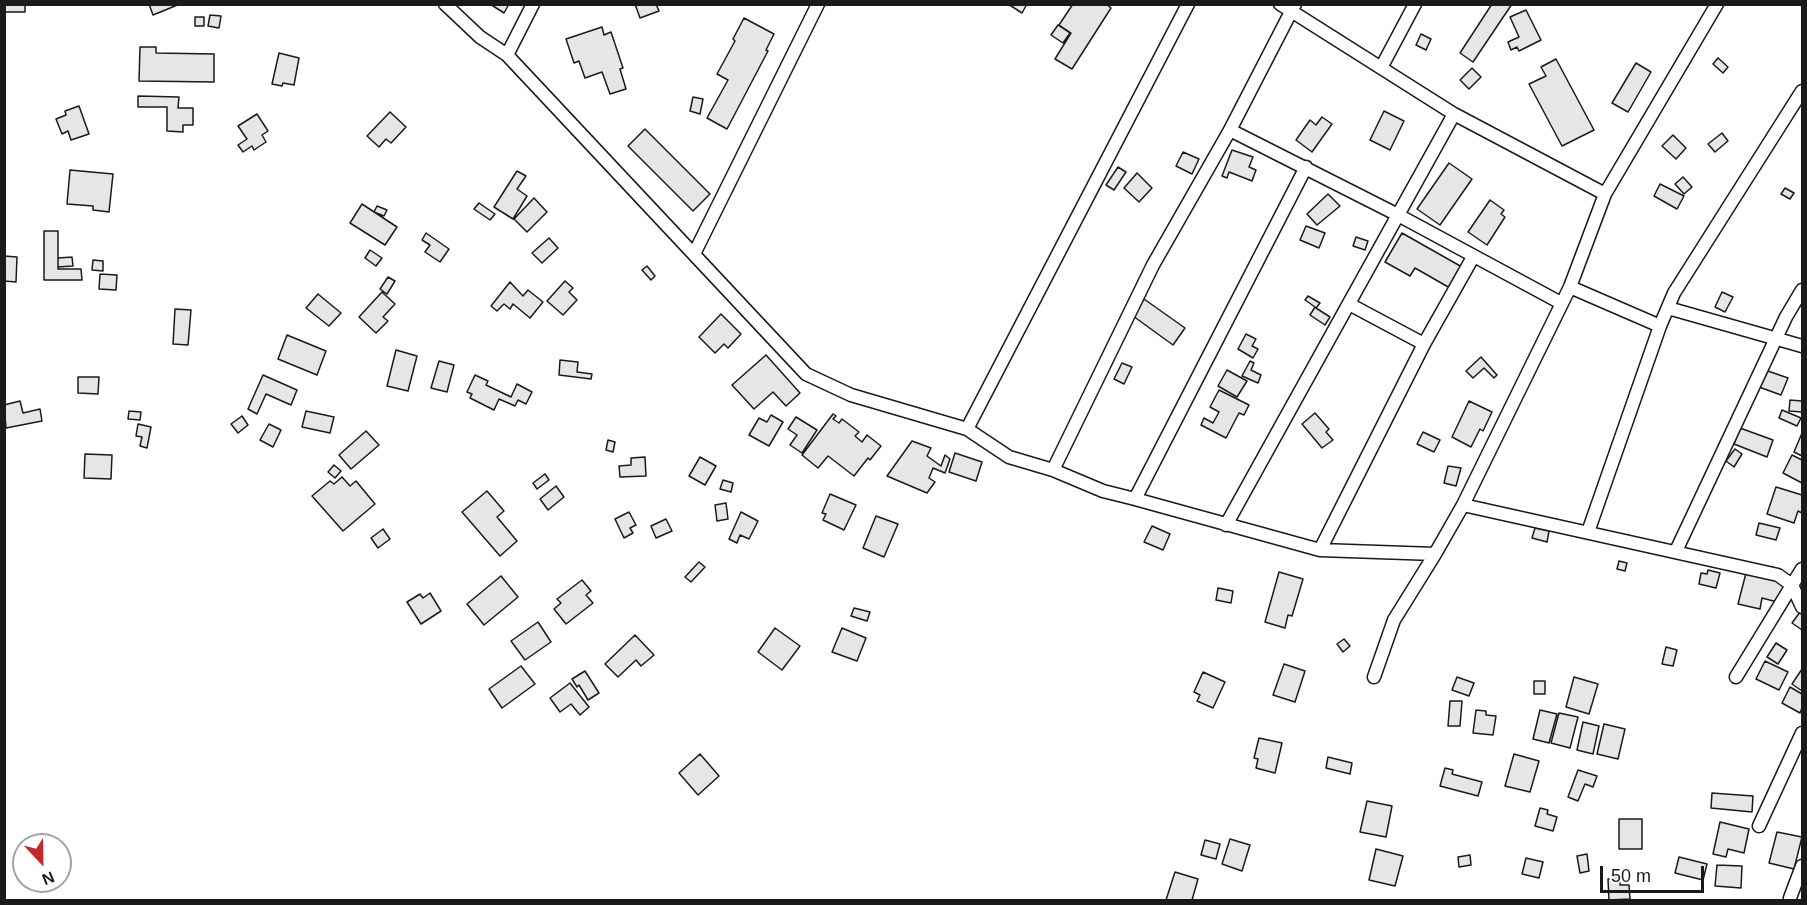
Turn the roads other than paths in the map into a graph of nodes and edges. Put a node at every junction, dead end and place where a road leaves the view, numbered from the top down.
1 (445, 4) edge
2 (533, 4) edge
3 (818, 4) edge
4 (1188, 4) edge
5 (1280, 4) edge
6 (1415, 4) edge
7 (1717, 4) edge
8 (1293, 8) edge
9 (507, 55) junction
10 (1381, 68) junction
11 (1803, 91) edge
12 (1454, 114) junction
13 (1230, 130) junction
14 (1306, 167) junction
15 (1605, 194) junction
16 (1398, 215) junction
17 (694, 254) junction
18 (1473, 257) junction
19 (1570, 286) junction
20 (1803, 290) edge
21 (1561, 303) junction
22 (1349, 304) junction
23 (1668, 308) junction
24 (1660, 326) junction
25 (1776, 338) junction
26 (1424, 344) junction
27 (1803, 346) edge
28 (967, 429) junction
29 (1053, 470) junction
30 (1136, 499) junction
31 (1463, 505) junction
32 (1226, 525) junction
33 (1588, 532) junction
34 (1320, 550) junction
35 (1676, 551) junction
36 (1435, 554) junction
37 (1803, 568) edge
38 (1792, 585) junction
39 (1803, 607) edge
40 (1374, 677) dead end
41 (1737, 677) dead end
42 (1803, 734) edge
43 (1759, 826) dead end
44 (1803, 866) edge
45 (1790, 898) dead end

1 - 9 street
2 - 9 street
3 - 17 street
4 - 28 street
5 - 8 street
6 - 10 street
7 - 15 street
8 - 10 street
8 - 13 street
9 - 17 street
10 - 12 street
11 - 23 street
12 - 15 street
12 - 16 street
13 - 14 street
13 - 29 street
14 - 16 street
14 - 30 street
15 - 19 street
16 - 18 street
16 - 22 street
17 - 28 street
18 - 21 street
18 - 26 street
19 - 21 street
19 - 24 street
20 - 25 street
21 - 31 street
22 - 26 street
22 - 32 street
23 - 24 street
23 - 25 street
24 - 33 street
25 - 27 street
25 - 35 street
26 - 34 street
28 - 29 street
29 - 30 street
30 - 32 street
31 - 33 street
31 - 36 street
32 - 34 street
33 - 35 street
34 - 36 street
35 - 38 street
36 - 40 street
37 - 38 street
38 - 39 street
38 - 41 street
42 - 43 street
44 - 45 street

